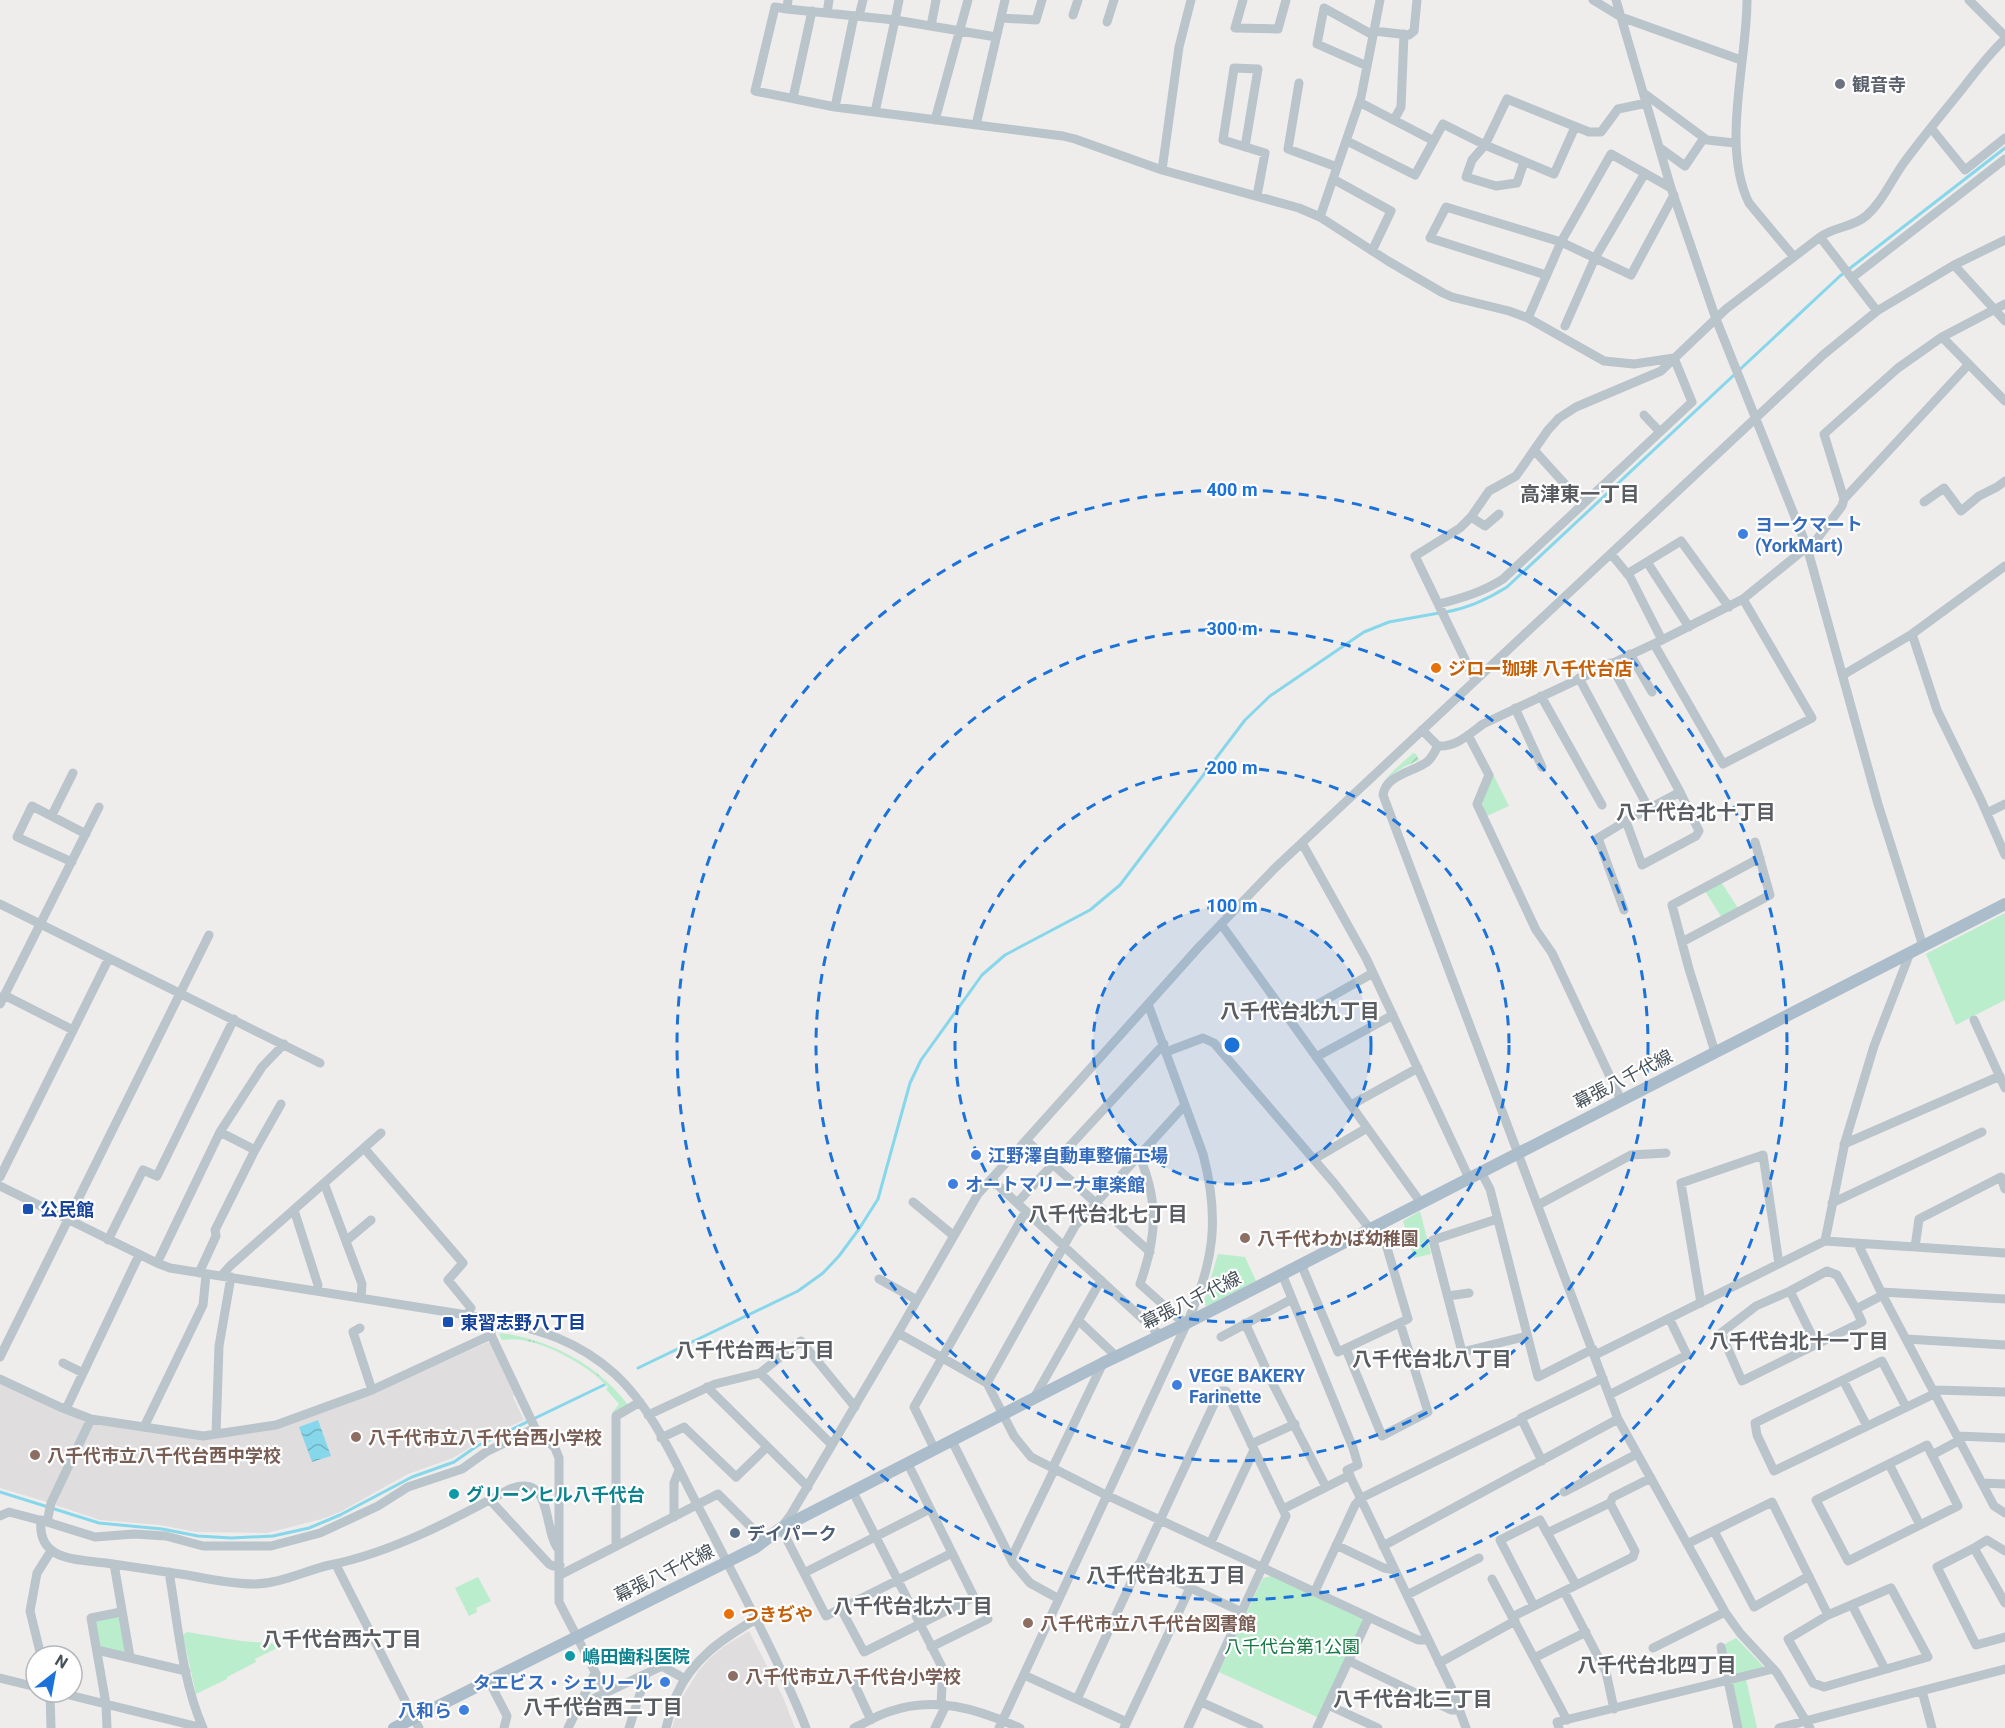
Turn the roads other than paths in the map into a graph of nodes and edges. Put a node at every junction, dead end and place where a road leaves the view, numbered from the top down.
1 (829, 0) edge
2 (863, 0) edge
3 (899, 0) edge
4 (936, 0) edge
5 (968, 0) edge
6 (1005, 0) edge
7 (1042, 0) edge
8 (1078, 0) edge
9 (1114, 0) edge
10 (1191, 0) edge
11 (1242, 0) edge
12 (1286, 0) edge
13 (1380, 0) edge
14 (1417, 0) edge
15 (1593, 0) edge
16 (1616, 0) edge
17 (1746, 0) edge
18 (1969, 0) edge
19 (787, 4) edge
20 (812, 11) junction
21 (827, 13) junction
22 (1073, 15) dead end
23 (857, 16) junction
24 (1621, 17) junction
25 (1001, 18) junction
26 (895, 20) junction
27 (1107, 22) dead end
28 (931, 26) junction
29 (959, 32) junction
30 (1373, 33) junction
31 (1404, 34) junction
32 (996, 38) junction
33 (2005, 38) edge
34 (1741, 60) junction
35 (1367, 66) junction
36 (1299, 83) dead end
37 (793, 98) junction
38 (1646, 98) junction
39 (1359, 102) junction
40 (835, 107) junction
41 (875, 112) junction
42 (935, 120) junction
43 (1394, 120) junction
44 (976, 125) junction
45 (1575, 127) junction
46 (1931, 128) junction
47 (1704, 138) junction
48 (2005, 138) edge
49 (1347, 141) junction
50 (1434, 141) junction
51 (1735, 143) junction
52 (1485, 145) junction
53 (1245, 147) junction
54 (1660, 148) junction
55 (2005, 159) edge
56 (1524, 162) junction
57 (1337, 167) junction
58 (1162, 170) junction
59 (1645, 173) junction
60 (1333, 178) junction
61 (1673, 192) junction
62 (1257, 196) junction
63 (1320, 217) junction
64 (1820, 237) junction
65 (2005, 240) edge
66 (1561, 242) junction
67 (1372, 251) junction
68 (1794, 257) junction
69 (1595, 258) junction
70 (1954, 265) junction
71 (1546, 275) junction
72 (1852, 276) junction
73 (2005, 304) edge
74 (1995, 309) junction
75 (1877, 311) junction
76 (1528, 318) junction
77 (1716, 319) junction
78 (2005, 321) edge
79 (1565, 326) dead end
80 (1942, 336) junction
81 (1674, 358) junction
82 (1969, 364) junction
83 (2005, 401) edge
84 (1644, 415) dead end
85 (1757, 417) junction
86 (1660, 432) junction
87 (1534, 450) junction
88 (2005, 481) edge
89 (1844, 499) junction
90 (1924, 502) dead end
91 (1582, 503) junction
92 (1499, 514) dead end
93 (1471, 517) junction
94 (1807, 547) junction
95 (1611, 554) junction
96 (1647, 562) junction
97 (2005, 566) edge
98 (1627, 574) junction
99 (1743, 599) junction
100 (1439, 606) junction
101 (1730, 606) junction
102 (1689, 627) junction
103 (1912, 634) junction
104 (1658, 642) junction
105 (1630, 654) junction
106 (1610, 663) junction
107 (1843, 675) junction
108 (1579, 678) junction
109 (1475, 680) junction
110 (1652, 692) dead end
111 (1541, 696) junction
112 (1515, 708) junction
113 (1422, 730) junction
114 (1468, 735) junction
115 (1438, 746) junction
116 (1542, 767) dead end
117 (73, 773) dead end
118 (1680, 792) junction
119 (2005, 804) edge
120 (1602, 805) dead end
121 (99, 807) dead end
122 (1649, 809) junction
123 (1987, 813) junction
124 (52, 815) junction
125 (1626, 821) junction
126 (86, 834) junction
127 (1755, 842) dead end
128 (1302, 843) junction
129 (2005, 855) edge
130 (1760, 858) junction
131 (72, 862) junction
132 (0, 904) edge
133 (2005, 904) edge
134 (1624, 910) dead end
135 (40, 924) junction
136 (1221, 924) junction
137 (209, 935) dead end
138 (1682, 942) junction
139 (1923, 946) junction
140 (1910, 953) junction
141 (109, 958) junction
142 (1373, 973) junction
143 (180, 993) junction
144 (2, 999) edge
145 (1148, 1004) junction
146 (1393, 1015) junction
147 (234, 1020) junction
148 (1290, 1020) junction
149 (1974, 1020) dead end
150 (73, 1030) junction
151 (284, 1044) junction
152 (1165, 1048) junction
153 (1715, 1052) junction
154 (1316, 1056) junction
155 (320, 1063) dead end
156 (1418, 1068) junction
157 (2000, 1076) junction
158 (2005, 1088) edge
159 (1621, 1100) junction
160 (281, 1104) dead end
161 (1185, 1105) junction
162 (1350, 1105) junction
163 (1367, 1128) junction
164 (220, 1132) junction
165 (1983, 1132) dead end
166 (381, 1133) dead end
167 (1026, 1140) junction
168 (1844, 1144) junction
169 (364, 1148) junction
170 (255, 1150) junction
171 (1518, 1152) junction
172 (1666, 1152) dead end
173 (1139, 1155) junction
174 (1314, 1159) junction
175 (1053, 1164) junction
176 (1475, 1175) junction
177 (0, 1177) edge
178 (991, 1179) junction
179 (324, 1183) junction
180 (0, 1186) edge
181 (2005, 1189) edge
182 (913, 1203) dead end
183 (1017, 1203) junction
184 (1095, 1203) junction
185 (1421, 1203) junction
186 (1832, 1203) junction
187 (1538, 1205) junction
188 (294, 1210) junction
189 (1026, 1211) junction
190 (68, 1219) junction
191 (1497, 1219) junction
192 (371, 1220) dead end
193 (1375, 1226) junction
194 (954, 1236) junction
195 (108, 1240) junction
196 (1825, 1240) junction
197 (346, 1241) junction
198 (1858, 1244) junction
199 (1063, 1245) junction
200 (1915, 1247) junction
201 (1150, 1252) junction
202 (2005, 1253) edge
203 (139, 1255) junction
204 (157, 1263) junction
205 (1301, 1264) junction
206 (1779, 1264) junction
207 (202, 1274) junction
208 (1282, 1274) junction
209 (226, 1276) junction
210 (879, 1279) dead end
211 (1101, 1280) junction
212 (316, 1291) junction
213 (1790, 1291) junction
214 (1469, 1293) dead end
215 (1882, 1293) junction
216 (1448, 1296) junction
217 (361, 1298) junction
218 (1292, 1299) junction
219 (2005, 1299) edge
220 (917, 1300) junction
221 (1701, 1303) junction
222 (1856, 1309) junction
223 (467, 1315) junction
224 (1669, 1318) junction
225 (492, 1319) junction
226 (1078, 1320) junction
227 (1187, 1323) junction
228 (1245, 1323) junction
229 (1400, 1323) junction
230 (360, 1328) dead end
231 (898, 1333) junction
232 (491, 1335) junction
233 (1160, 1335) junction
234 (1527, 1336) junction
235 (1221, 1337) dead end
236 (1906, 1339) junction
237 (1816, 1344) junction
238 (2005, 1345) edge
239 (1346, 1349) junction
240 (1594, 1352) junction
241 (0, 1357) edge
242 (1116, 1357) junction
243 (943, 1359) junction
244 (63, 1363) dead end
245 (1103, 1363) junction
246 (83, 1373) junction
247 (760, 1373) junction
248 (1603, 1378) junction
249 (0, 1379) edge
250 (1844, 1380) junction
251 (987, 1383) junction
252 (707, 1387) junction
253 (372, 1390) junction
254 (1935, 1391) junction
255 (2005, 1392) edge
256 (1609, 1395) junction
257 (1032, 1401) junction
258 (640, 1402) junction
259 (855, 1407) junction
260 (1906, 1407) junction
261 (66, 1409) junction
262 (648, 1415) junction
263 (1004, 1415) junction
264 (91, 1419) junction
265 (1522, 1419) junction
266 (1618, 1419) junction
267 (532, 1423) junction
268 (1294, 1424) junction
269 (1867, 1426) junction
270 (144, 1427) junction
271 (216, 1434) junction
272 (661, 1438) junction
273 (1959, 1438) junction
274 (2005, 1438) edge
275 (952, 1442) junction
276 (832, 1445) junction
277 (767, 1447) junction
278 (1253, 1447) junction
279 (935, 1450) junction
280 (1637, 1454) junction
281 (1932, 1455) junction
282 (1542, 1461) junction
283 (908, 1464) junction
284 (1889, 1464) junction
285 (1053, 1469) junction
286 (679, 1470) junction
287 (1350, 1475) junction
288 (1651, 1478) junction
289 (1982, 1483) junction
290 (2005, 1484) edge
291 (808, 1487) junction
292 (1326, 1487) junction
293 (853, 1492) junction
294 (1564, 1492) dead end
295 (1107, 1495) junction
296 (1361, 1498) junction
297 (490, 1500) junction
298 (1610, 1503) junction
299 (698, 1506) junction
300 (930, 1509) junction
301 (1283, 1509) junction
302 (2005, 1513) edge
303 (0, 1516) edge
304 (674, 1517) junction
305 (45, 1518) junction
306 (1160, 1519) junction
307 (1920, 1525) junction
308 (781, 1528) junction
309 (1714, 1531) junction
310 (1547, 1533) junction
311 (875, 1536) junction
312 (765, 1541) junction
313 (1211, 1542) junction
314 (1687, 1544) junction
315 (616, 1545) junction
316 (1336, 1545) junction
317 (1383, 1546) junction
318 (1974, 1548) junction
319 (559, 1550) junction
320 (51, 1551) junction
321 (2005, 1551) edge
322 (952, 1553) junction
323 (1479, 1558) dead end
324 (1011, 1559) junction
325 (727, 1561) junction
326 (114, 1564) junction
327 (1139, 1564) junction
328 (336, 1565) junction
329 (1263, 1567) junction
330 (560, 1570) junction
331 (1395, 1570) junction
332 (169, 1572) junction
333 (804, 1573) junction
334 (1809, 1576) junction
335 (1492, 1579) dead end
336 (897, 1580) junction
337 (1576, 1585) junction
338 (1190, 1587) junction
339 (1315, 1591) junction
340 (1564, 1591) junction
341 (1407, 1595) junction
342 (1059, 1599) junction
343 (2005, 1603) edge
344 (1852, 1605) junction
345 (1534, 1606) junction
346 (841, 1609) junction
347 (121, 1612) junction
348 (1242, 1612) junction
349 (1725, 1612) junction
350 (1828, 1615) junction
351 (1369, 1617) junction
352 (988, 1618) dead end
353 (756, 1619) junction
354 (1513, 1619) junction
355 (920, 1624) junction
356 (1586, 1632) junction
357 (576, 1636) junction
358 (2005, 1637) edge
359 (1428, 1640) junction
360 (38, 1644) edge
361 (932, 1647) junction
362 (1721, 1647) dead end
363 (1653, 1648) dead end
364 (97, 1650) junction
365 (130, 1657) junction
366 (1534, 1658) junction
367 (1349, 1661) junction
368 (1439, 1663) junction
369 (1773, 1668) junction
370 (1885, 1669) junction
371 (2005, 1669) edge
372 (186, 1671) junction
373 (595, 1673) junction
374 (646, 1675) junction
375 (1024, 1675) junction
376 (0, 1678) edge
377 (685, 1679) junction
378 (852, 1679) dead end
379 (489, 1681) junction
380 (1728, 1681) junction
381 (24, 1684) edge
382 (1922, 1691) junction
383 (606, 1693) junction
384 (84, 1699) edge
385 (1077, 1699) junction
386 (1201, 1702) junction
387 (50, 1704) edge
388 (106, 1704) junction
389 (943, 1704) junction
390 (1328, 1705) junction
391 (578, 1706) junction
392 (1614, 1709) junction
393 (1459, 1710) junction
394 (1567, 1720) junction
395 (872, 1722) edge
396 (416, 1723) edge
397 (1001, 1724) edge
398 (1126, 1725) edge
399 (1809, 1725) edge
400 (1929, 1727) edge
401 (51, 1728) edge
402 (107, 1728) edge
403 (203, 1728) edge
404 (394, 1728) edge
405 (504, 1728) edge
406 (568, 1728) edge
407 (629, 1728) edge
408 (666, 1728) edge
409 (806, 1728) edge
410 (854, 1728) edge
411 (935, 1728) edge
412 (1020, 1728) edge
413 (1188, 1728) edge
414 (1259, 1728) edge
415 (1317, 1728) edge
416 (1378, 1728) edge
417 (1466, 1728) edge
418 (1559, 1728) edge
419 (1738, 1728) edge
420 (1779, 1728) edge

1 - 21 street
2 - 23 street
3 - 26 street
4 - 28 street
5 - 29 street
6 - 25 street
7 - 25 street
8 - 22 street
9 - 27 street
10 - 58 street
11 - 12 street
13 - 30 street
14 - 31 street
15 - 24 street
16 - 24 street
17 - 34 street
18 - 33 street
19 - 20 street
19 - 37 street
20 - 21 street
20 - 37 street
21 - 23 street
23 - 26 street
23 - 40 street
24 - 34 street
24 - 38 street
25 - 32 street
26 - 28 street
26 - 41 street
28 - 29 street
29 - 32 street
29 - 42 street
30 - 31 street
30 - 35 street
30 - 35 street
31 - 43 street
32 - 44 street
33 - 46 street
34 - 51 street
35 - 39 street
36 - 57 street
37 - 40 street
38 - 45 street
38 - 47 street
38 - 54 street
39 - 43 street
39 - 49 street
40 - 41 street
41 - 42 street
42 - 44 street
43 - 50 street
44 - 58 street
45 - 52 street
45 - 56 street
46 - 48 street
46 - 64 street
47 - 51 street
47 - 54 street
49 - 50 street
49 - 57 street
50 - 52 street
51 - 68 street
52 - 56 street
52 - 56 street
53 - 53 street
53 - 62 street
54 - 61 street
55 - 72 street
57 - 60 street
58 - 62 street
59 - 61 street
59 - 66 street
59 - 69 street
60 - 63 street
60 - 67 street
61 - 69 street
61 - 77 street
62 - 63 street
63 - 67 street
64 - 68 street
64 - 72 street
65 - 70 street
66 - 69 street
66 - 71 street
66 - 71 street
67 - 76 street
68 - 77 street
69 - 79 street
70 - 74 street
70 - 75 street
71 - 76 street
72 - 75 street
73 - 74 street
74 - 78 street
74 - 80 street
75 - 85 street
76 - 81 street
77 - 81 street
77 - 85 street
80 - 82 street
80 - 89 street
81 - 86 street
81 - 87 street
82 - 83 street
82 - 89 street
84 - 86 street
85 - 94 street
85 - 95 street
86 - 91 street
87 - 91 street
87 - 93 street
88 - 90 street
89 - 94 street
91 - 100 street
92 - 93 street
93 - 100 street
94 - 99 street
94 - 107 street
95 - 98 street
95 - 109 street
96 - 98 street
96 - 101 street
96 - 102 street
97 - 103 street
98 - 104 street
99 - 101 street
99 - 104 street
100 - 109 street
101 - 102 street
102 - 104 street
103 - 107 street
103 - 123 street
104 - 105 street
105 - 106 street
105 - 110 street
106 - 108 street
106 - 118 street
107 - 139 street
108 - 111 street
108 - 122 street
109 - 113 street
111 - 112 street
111 - 120 street
112 - 114 street
112 - 116 street
113 - 115 street
113 - 128 street
114 - 115 street
114 - 159 street
115 - 171 street
117 - 124 street
118 - 122 street
118 - 125 street
119 - 123 street
121 - 126 street
122 - 125 street
123 - 129 street
124 - 126 street
124 - 131 street
125 - 134 street
126 - 131 street
127 - 130 street
128 - 136 street
128 - 142 street
130 - 138 street
130 - 138 street
131 - 135 street
132 - 135 street
133 - 139 main road, 幕張八千代線
135 - 141 street
135 - 144 street
136 - 145 street
136 - 148 street
137 - 143 street
138 - 153 street
139 - 140 main road, 幕張八千代線
140 - 153 main road, 幕張八千代線
140 - 168 street
141 - 143 street
141 - 150 street
142 - 146 street
142 - 148 street
143 - 147 street
143 - 190 street
144 - 150 street
145 - 152 street
145 - 167 street
146 - 154 street
146 - 156 street
147 - 151 street
147 - 195 street
148 - 154 street
149 - 157 street
150 - 177 street
151 - 155 street
151 - 164 street
152 - 161 street
152 - 174 street
152 - 175 street
153 - 159 main road, 幕張八千代線
154 - 162 street
156 - 162 street
156 - 176 street
157 - 158 street
157 - 168 street
159 - 171 main road, 幕張八千代線
160 - 170 street
161 - 173 street
161 - 227 street
162 - 163 street
163 - 174 street
163 - 185 street
164 - 170 street
164 - 204 street
165 - 186 street
166 - 169 street
167 - 175 street
167 - 178 street
168 - 186 street
169 - 179 street
169 - 223 street
170 - 207 street
171 - 176 main road, 幕張八千代線
171 - 187 street
172 - 187 street
173 - 184 street
173 - 201 street
174 - 193 street
175 - 183 street
175 - 184 street
176 - 185 main road, 幕張八千代線
176 - 191 street
178 - 183 street
178 - 194 street
179 - 188 street
179 - 197 street
180 - 190 street
181 - 200 street
182 - 194 street
183 - 189 street
184 - 199 street
184 - 201 street
185 - 193 main road, 幕張八千代線
186 - 196 street
187 - 240 street
188 - 209 street
188 - 212 street
189 - 199 street
189 - 243 street
190 - 195 street
190 - 241 street
191 - 216 street
191 - 234 street
192 - 197 street
193 - 205 main road, 幕張八千代線
193 - 229 street
194 - 220 street
195 - 203 street
196 - 198 street
196 - 206 street
197 - 217 street
198 - 200 street
198 - 215 street
199 - 211 street
199 - 251 street
200 - 202 street
201 - 227 street
203 - 204 street
203 - 246 street
204 - 207 street
205 - 208 main road, 幕張八千代線
205 - 239 street
206 - 221 street
206 - 221 street
207 - 209 street
207 - 270 street
208 - 218 street
208 - 227 main road, 幕張八千代線
209 - 212 street
209 - 271 street
210 - 220 street
211 - 226 street
211 - 233 street
212 - 217 street
213 - 222 street
213 - 237 street
213 - 237 street
214 - 216 street
215 - 219 street
215 - 222 street
215 - 236 street
216 - 234 street
217 - 223 street
218 - 228 street
218 - 287 street
220 - 231 street
221 - 224 street
222 - 237 street
223 - 225 street
224 - 240 street
224 - 256 street
225 - 232 street
225 - 258 street
226 - 242 street
226 - 257 street
227 - 233 main road, 幕張八千代線
227 - 295 street
228 - 235 street
228 - 268 street
229 - 239 street
229 - 239 street
230 - 253 street
231 - 243 street
231 - 259 street
232 - 253 street
232 - 267 street
233 - 242 main road, 幕張八千代線
234 - 240 street
236 - 238 street
236 - 254 street
240 - 248 street
242 - 245 main road, 幕張八千代線
243 - 251 street
243 - 279 street
244 - 246 street
245 - 257 main road, 幕張八千代線
245 - 285 street
246 - 261 street
247 - 252 street
247 - 259 street
247 - 276 street
248 - 256 street
248 - 265 street
249 - 261 street
250 - 260 street
250 - 269 street
250 - 269 street
251 - 263 street
252 - 262 street
252 - 277 street
253 - 271 street
254 - 255 street
254 - 260 street
254 - 273 street
256 - 266 street
257 - 263 main road, 幕張八千代線
258 - 262 street
258 - 315 street
259 - 276 street
260 - 269 street
261 - 264 street
262 - 272 street
263 - 275 main road, 幕張八千代線
263 - 285 street
264 - 270 street
264 - 305 street
265 - 282 street
265 - 296 street
266 - 280 street
266 - 282 street
267 - 305 street
267 - 319 street
268 - 278 street
268 - 292 street
270 - 271 street
272 - 277 street
272 - 286 street
273 - 274 street
273 - 281 street
273 - 289 street
275 - 279 main road, 幕張八千代線
275 - 324 street
276 - 291 street
277 - 291 street
278 - 301 street
278 - 306 street
278 - 313 street
279 - 283 main road, 幕張八千代線
280 - 288 street
280 - 294 street
281 - 284 street
281 - 307 street
282 - 317 street
283 - 293 main road, 幕張八千代線
283 - 300 street
284 - 307 street
284 - 307 street
285 - 295 street
285 - 324 street
286 - 299 street
286 - 304 street
287 - 292 street
287 - 296 street
288 - 298 street
288 - 314 street
289 - 290 street
289 - 302 street
291 - 308 street
292 - 301 street
293 - 308 main road, 幕張八千代線
293 - 311 street
295 - 306 street
295 - 342 street
296 - 316 street
296 - 317 street
297 - 319 street
297 - 328 street
297 - 330 street
298 - 310 street
298 - 337 street
299 - 304 street
299 - 312 street
299 - 325 street
300 - 311 street
300 - 322 street
301 - 329 street
303 - 305 street
304 - 315 street
305 - 320 street
306 - 313 street
306 - 327 street
308 - 312 main road, 幕張八千代線
308 - 333 street
309 - 314 street
309 - 334 street
309 - 334 street
310 - 337 street
310 - 345 street
311 - 333 street
311 - 336 street
312 - 325 main road, 幕張八千代線
313 - 329 street
314 - 349 street
315 - 330 street
316 - 331 street
316 - 339 street
317 - 331 street
318 - 321 street
318 - 343 street
318 - 358 street
319 - 330 street
320 - 326 street
320 - 360 street
322 - 336 street
322 - 355 street
323 - 341 street
324 - 342 street
325 - 353 street
325 - 357 main road, 幕張八千代線
326 - 332 street
326 - 347 street
327 - 338 street
327 - 385 street
328 - 332 street
328 - 396 street
329 - 339 street
329 - 348 street
330 - 357 street
331 - 341 street
332 - 372 street
333 - 346 street
334 - 350 street
335 - 354 street
336 - 346 street
336 - 355 street
337 - 340 street
338 - 348 street
338 - 398 street
339 - 351 street
340 - 345 street
340 - 356 street
341 - 359 street
342 - 375 street
344 - 350 street
344 - 370 street
344 - 370 street
345 - 354 street
346 - 355 street
347 - 364 street
347 - 365 street
348 - 386 street
349 - 363 street
349 - 369 street
350 - 370 street
351 - 359 street
351 - 367 street
352 - 361 street
353 - 377 street
353 - 409 street
354 - 366 street
354 - 368 street
355 - 361 street
356 - 366 street
356 - 392 street
357 - 373 street
357 - 379 main road, 幕張八千代線
359 - 368 street
361 - 389 street
362 - 380 street
364 - 365 street
364 - 388 street
365 - 372 street
366 - 394 street
367 - 390 street
367 - 393 street
368 - 393 street
369 - 380 street
369 - 399 street
371 - 382 street
372 - 403 street
373 - 383 street
373 - 391 street
374 - 377 street
374 - 383 street
374 - 407 street
375 - 385 street
375 - 397 street
376 - 381 street
377 - 408 street
378 - 395 street
379 - 396 main road, 幕張八千代線
379 - 405 street
380 - 392 street
380 - 419 street
382 - 399 street
382 - 400 street
383 - 391 street
384 - 388 street
385 - 398 street
386 - 413 street
386 - 414 street
387 - 401 street
388 - 402 street
388 - 403 street
389 - 395 street
389 - 397 street
389 - 411 street
390 - 415 street
390 - 416 street
391 - 406 street
392 - 394 street
393 - 417 street
394 - 418 street
395 - 410 street
396 - 404 main road, 幕張八千代線
397 - 412 street
399 - 420 street

